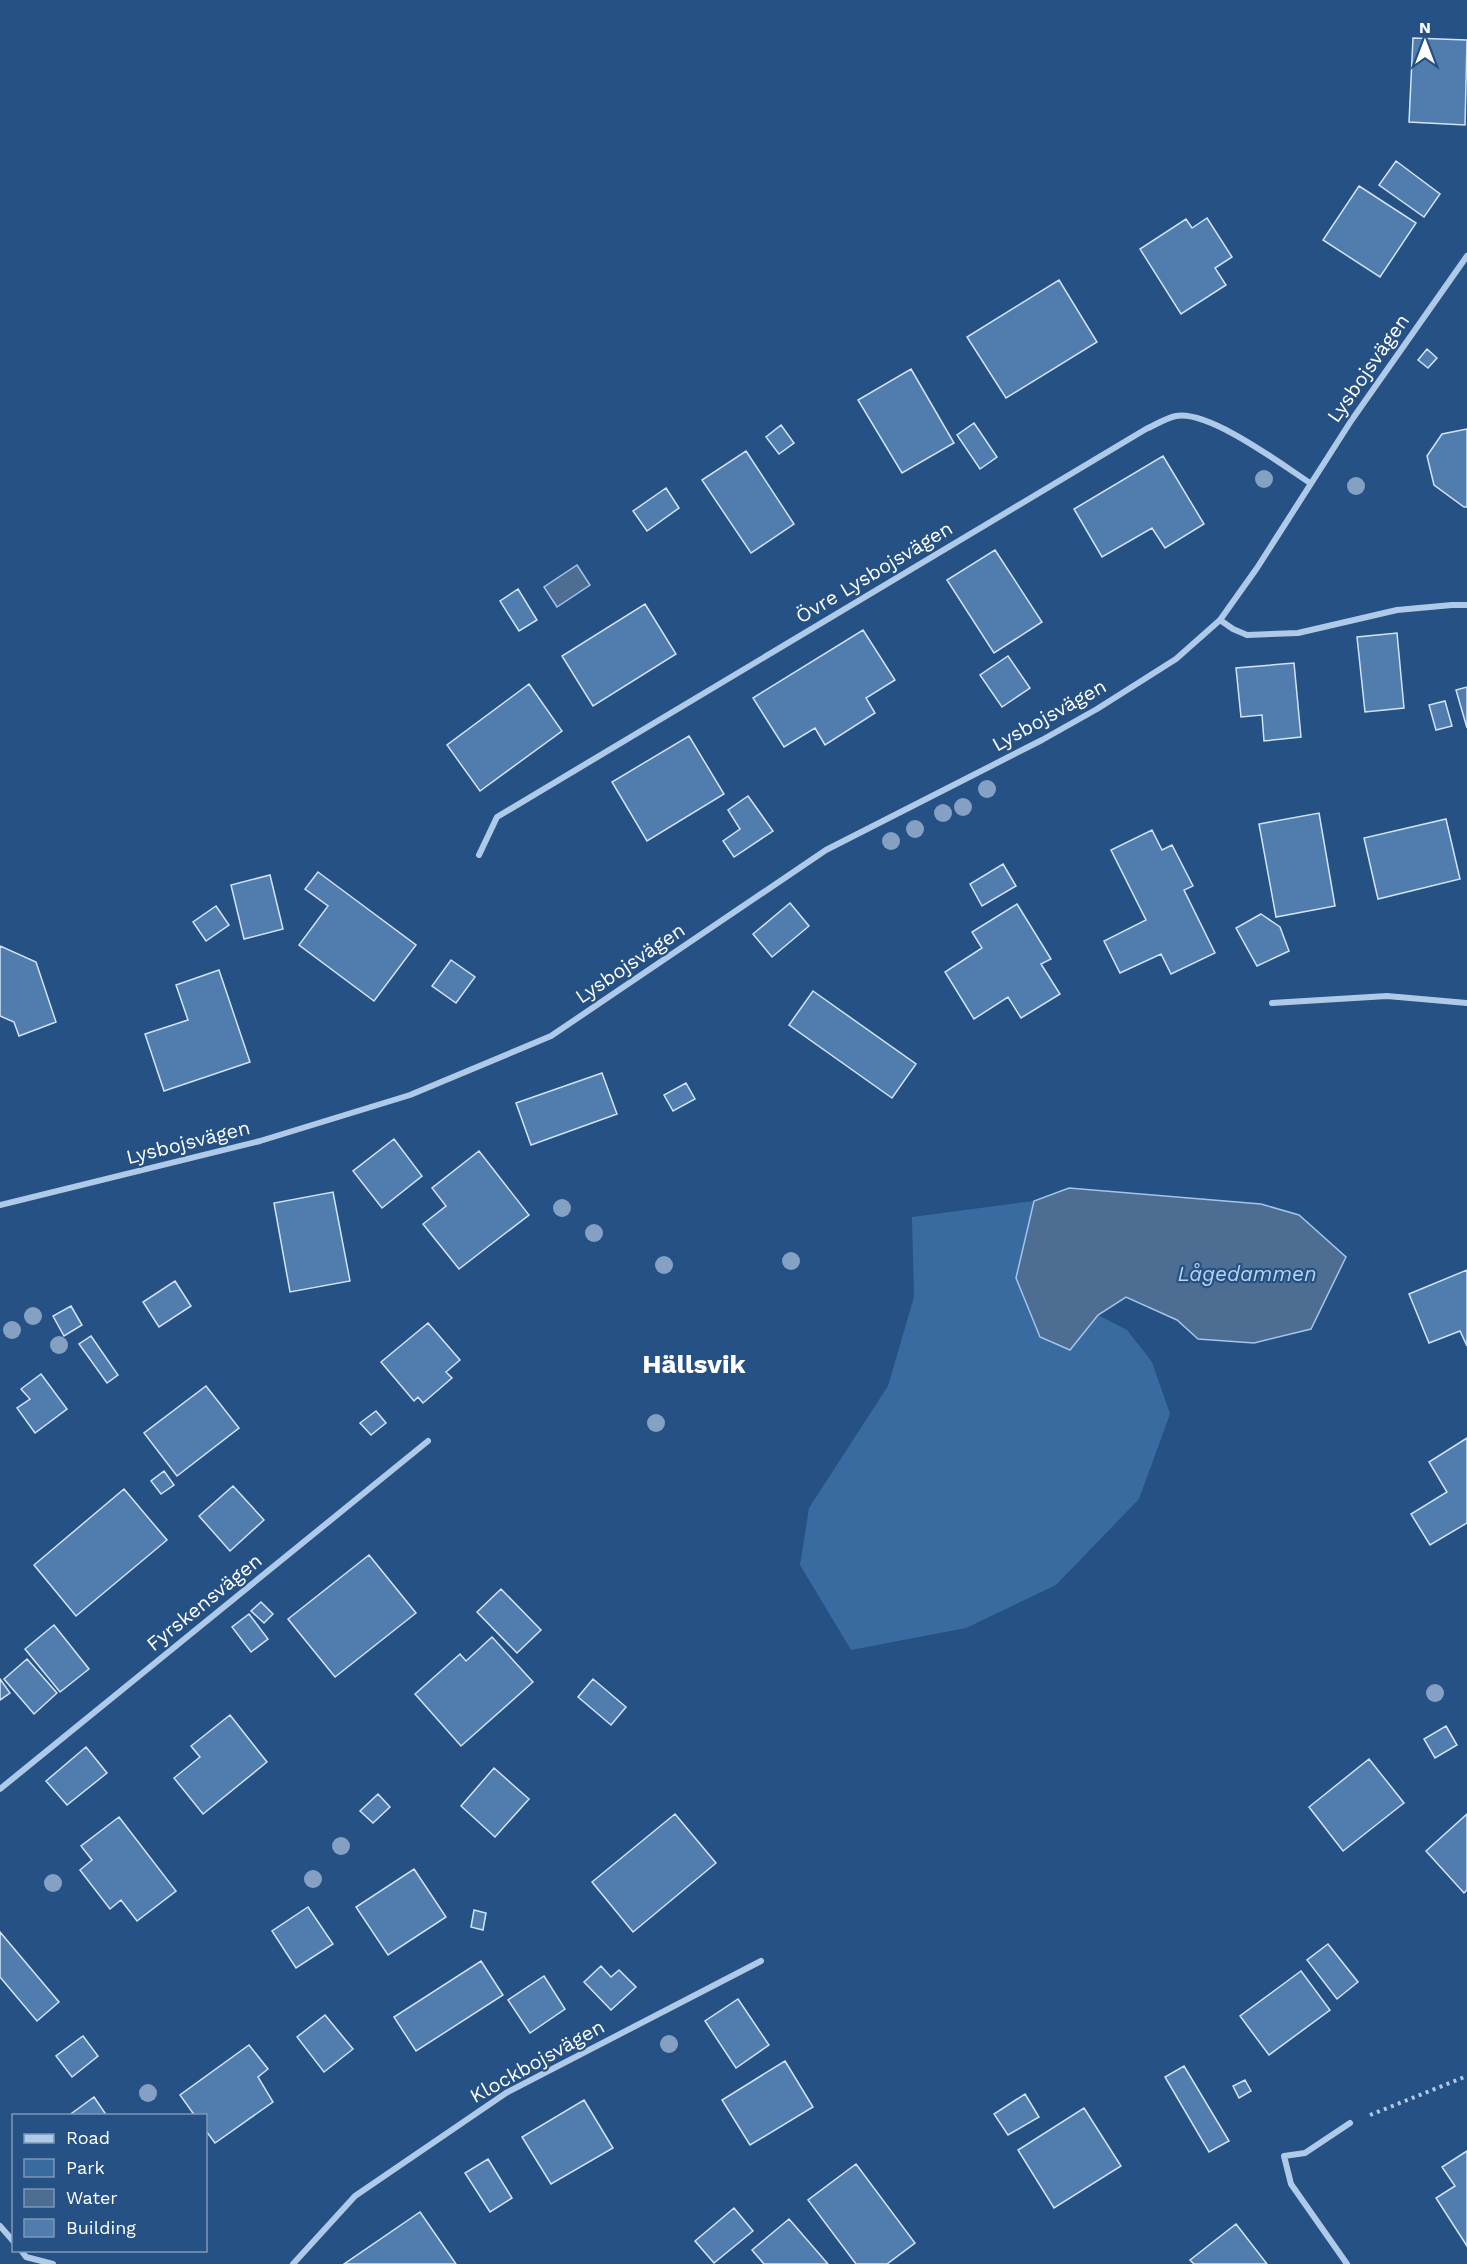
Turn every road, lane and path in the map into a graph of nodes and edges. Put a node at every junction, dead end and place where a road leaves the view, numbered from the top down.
1 (1467, 256) edge
2 (1310, 483) junction
3 (1467, 605) edge
4 (1220, 620) junction
5 (479, 855) dead end
6 (1272, 1003) dead end
7 (1467, 1003) edge
8 (0, 1205) edge
9 (428, 1441) dead end
10 (0, 1789) edge
11 (761, 1961) dead end
12 (1467, 2076) edge
13 (1350, 2123) joint
14 (0, 2226) edge
15 (12, 2239) edge
16 (23, 2252) edge
17 (27, 2257) junction
18 (23, 2264) edge
19 (53, 2264) edge
20 (293, 2264) edge
21 (1347, 2264) edge

1 - 2 street, Lysbojsvägen
2 - 4 street, Lysbojsvägen
2 - 5 street, Övre Lysbojsvägen
3 - 4 street
4 - 8 street, Lysbojsvägen
6 - 7 street
9 - 10 street, Fyrskensvägen
11 - 20 street, Klockbojsvägen
12 - 13 path
13 - 21 street
14 - 15 street
16 - 17 street
17 - 18 street
17 - 19 street

